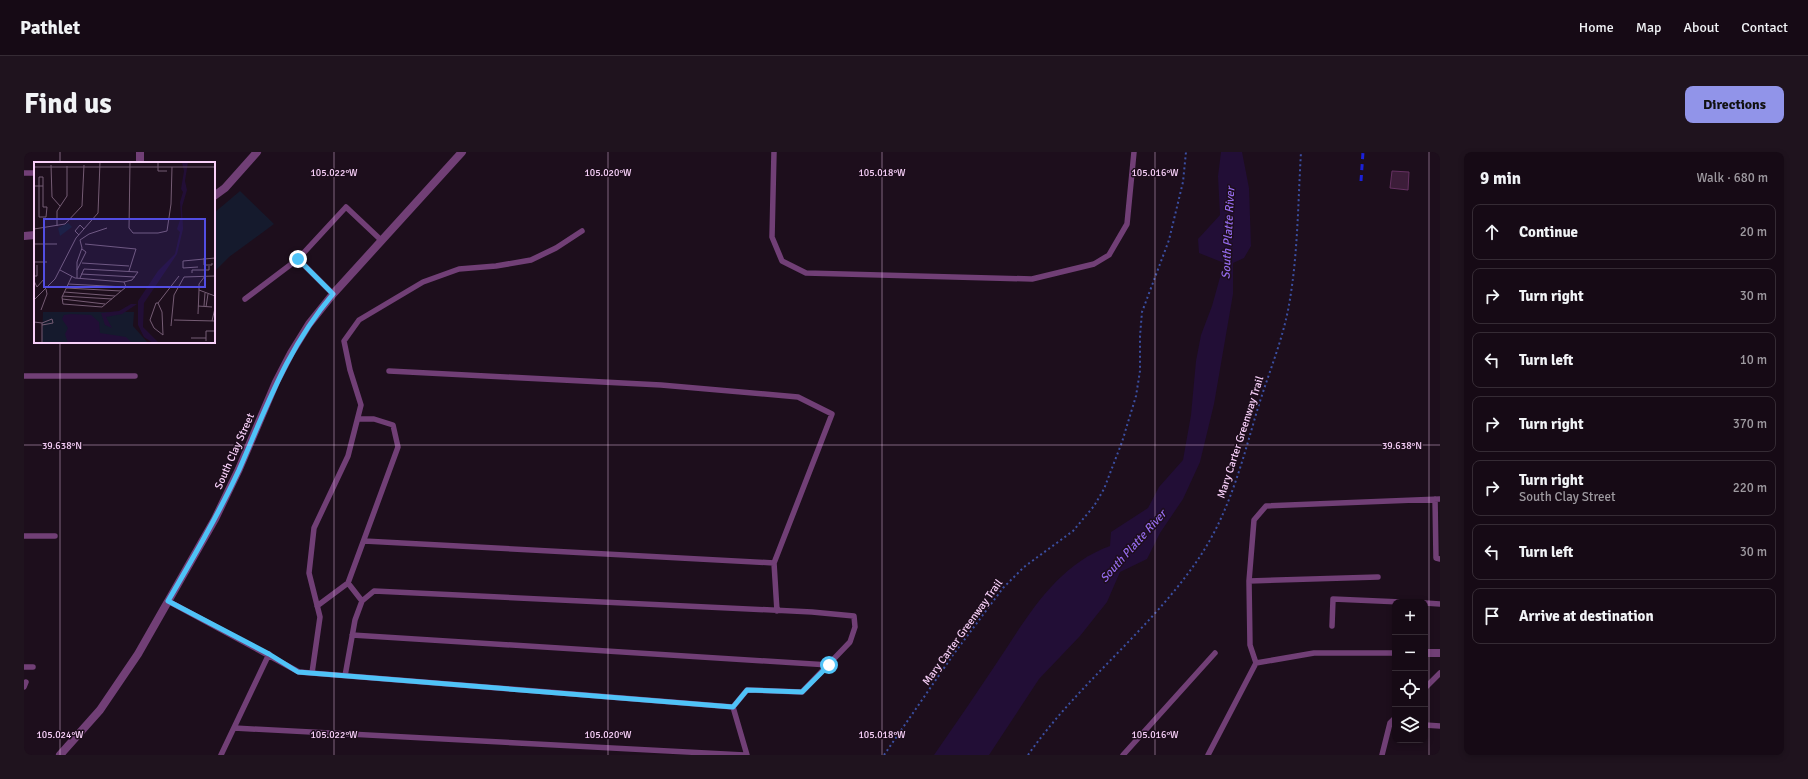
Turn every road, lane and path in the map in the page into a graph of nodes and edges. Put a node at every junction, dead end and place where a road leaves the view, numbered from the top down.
1 (257, 152) edge
2 (462, 152) edge
3 (774, 152) edge
4 (1134, 152) edge
5 (1186, 152) edge
6 (1301, 152) edge
7 (215, 195) edge
8 (582, 231) dead end
9 (34, 235) edge
10 (24, 236) edge
11 (381, 240) junction
12 (298, 259) junction
13 (333, 294) junction
14 (245, 299) dead end
15 (389, 372) dead end
16 (24, 376) edge
17 (136, 376) dead end
18 (358, 419) junction
19 (1437, 499) edge
20 (24, 536) edge
21 (55, 536) dead end
22 (364, 541) junction
23 (1440, 559) edge
24 (774, 563) junction
25 (1378, 577) dead end
26 (1249, 581) junction
27 (348, 582) junction
28 (168, 601) junction
29 (362, 601) junction
30 (1392, 602) edge
31 (1428, 603) edge
32 (1440, 604) edge
33 (317, 606) junction
34 (777, 611) junction
35 (1332, 626) dead end
36 (352, 636) junction
37 (1215, 653) dead end
38 (1392, 653) edge
39 (1428, 653) edge
40 (1440, 653) edge
41 (269, 654) junction
42 (1256, 663) junction
43 (829, 665) junction
44 (24, 667) edge
45 (33, 667) dead end
46 (312, 673) junction
47 (1440, 673) edge
48 (346, 676) junction
49 (1428, 685) edge
50 (733, 707) junction
51 (1428, 725) edge
52 (1392, 726) edge
53 (1440, 726) edge
54 (234, 728) junction
55 (60, 755) edge
56 (221, 755) edge
57 (744, 755) edge
58 (747, 755) edge
59 (884, 755) edge
60 (1028, 755) edge
61 (1123, 755) edge
62 (1208, 755) edge
63 (1382, 755) edge

1 - 7 street
2 - 11 street, South Clay Street
3 - 4 lane
5 - 59 path, Mary Carter Greenway Trail
6 - 60 path, Mary Carter Greenway Trail
8 - 18 lane
9 - 10 street
11 - 12 lane
11 - 13 street, South Clay Street
12 - 13 lane
12 - 14 lane
13 - 28 street, South Clay Street
15 - 24 lane
16 - 17 lane
18 - 22 lane
18 - 33 lane
19 - 23 lane
19 - 26 lane
20 - 21 lane
22 - 24 lane
22 - 27 lane
24 - 34 lane
25 - 26 lane
26 - 42 lane
27 - 29 lane
27 - 33 lane
28 - 41 lane
28 - 55 street, South Clay Street
29 - 34 lane
29 - 36 lane
30 - 35 lane
31 - 32 lane
33 - 46 lane
34 - 43 lane
36 - 43 lane
36 - 48 lane
37 - 61 lane
38 - 42 lane
39 - 40 street
41 - 46 lane
41 - 54 lane
42 - 62 lane
43 - 50 lane
44 - 45 lane
46 - 48 lane
47 - 49 lane
48 - 50 lane
50 - 58 lane
51 - 53 lane
52 - 63 lane
54 - 56 lane
54 - 57 lane

